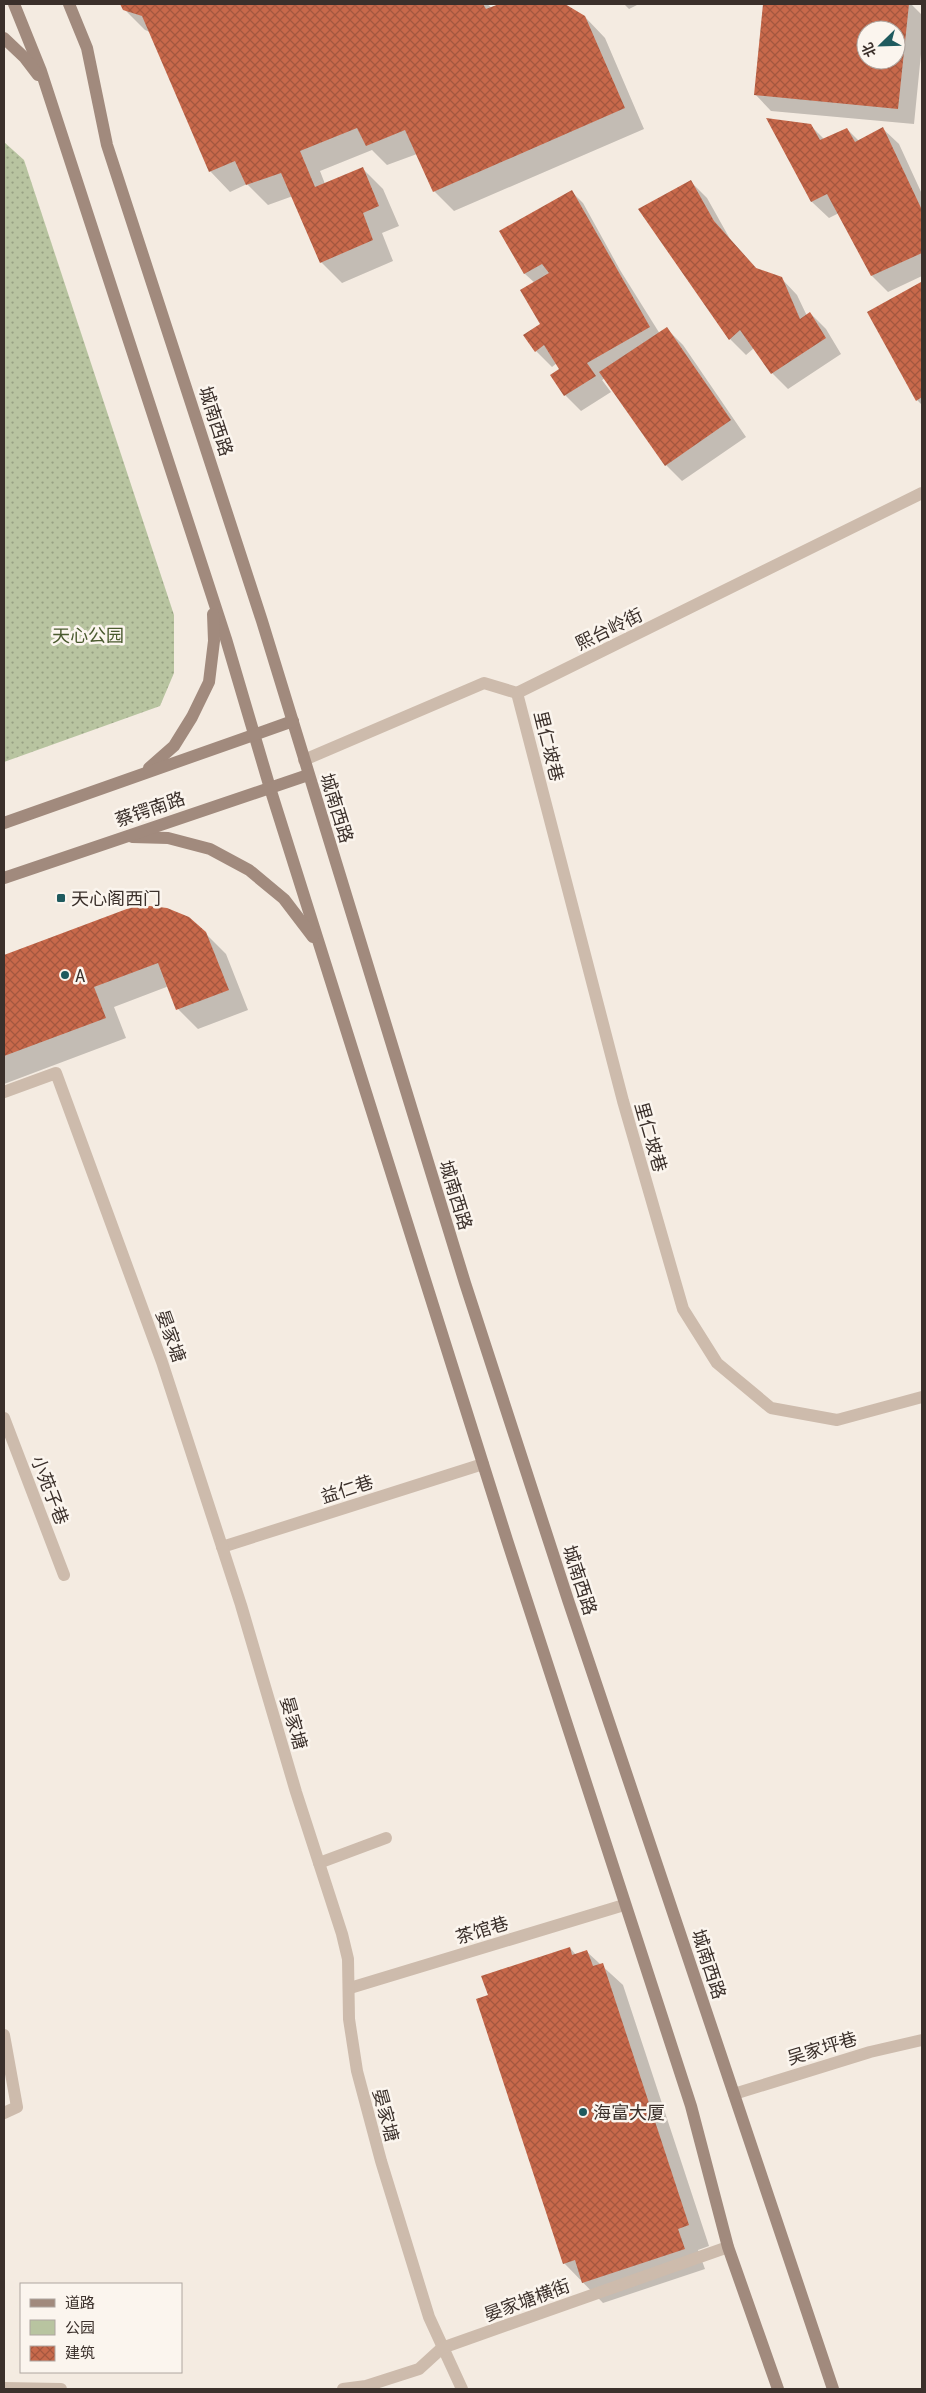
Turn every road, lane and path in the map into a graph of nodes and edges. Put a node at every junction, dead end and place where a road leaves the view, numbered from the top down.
1 (14, 4) edge
2 (68, 4) edge
3 (4, 38) edge
4 (45, 84) junction
5 (922, 493) edge
6 (211, 594) junction
7 (518, 693) junction
8 (293, 721) junction
9 (255, 734) junction
10 (304, 760) junction
11 (143, 773) junction
12 (308, 774) junction
13 (270, 788) junction
14 (4, 823) edge
15 (124, 837) junction
16 (4, 878) edge
17 (319, 945) junction
18 (4, 1092) edge
19 (922, 1397) edge
20 (4, 1418) edge
21 (483, 1464) junction
22 (222, 1547) junction
23 (64, 1576) dead end
24 (386, 1838) dead end
25 (318, 1863) junction
26 (624, 1905) junction
27 (350, 1988) junction
28 (4, 2035) edge
29 (922, 2040) edge
30 (734, 2094) junction
31 (4, 2113) edge
32 (728, 2247) junction
33 (442, 2348) junction
34 (4, 2388) edge
35 (60, 2389) edge
36 (343, 2389) edge
37 (462, 2389) edge
38 (778, 2389) edge
39 (832, 2389) edge

1 - 4 main road
2 - 8 main road, 城南西路
3 - 4 main road
4 - 6 main road
5 - 7 street, 熙台岭街
6 - 9 main road
6 - 11 main road
7 - 10 street
7 - 19 street, 里仁坡巷
8 - 9 main road, 蔡锷南路
8 - 10 main road, 城南西路
9 - 11 main road, 蔡锷南路
9 - 13 main road
10 - 12 main road, 城南西路
11 - 14 main road, 蔡锷南路
12 - 13 main road, 蔡锷南路
12 - 30 main road, 城南西路
13 - 15 main road, 蔡锷南路
13 - 17 main road
15 - 16 main road, 蔡锷南路
15 - 17 main road
17 - 21 main road
18 - 22 street, 晏家塘
20 - 23 street, 小苑子巷
21 - 22 street, 益仁巷
21 - 26 main road
22 - 25 street, 晏家塘
24 - 25 street
25 - 27 street, 晏家塘
26 - 27 street, 茶馆巷
26 - 32 main road
27 - 33 street, 晏家塘
28 - 31 street
29 - 30 street, 吴家坪巷
30 - 39 main road, 城南西路
32 - 33 street, 晏家塘横街
32 - 38 main road
33 - 36 street, 晏家塘横街
33 - 37 street, 晏家塘
34 - 35 street

